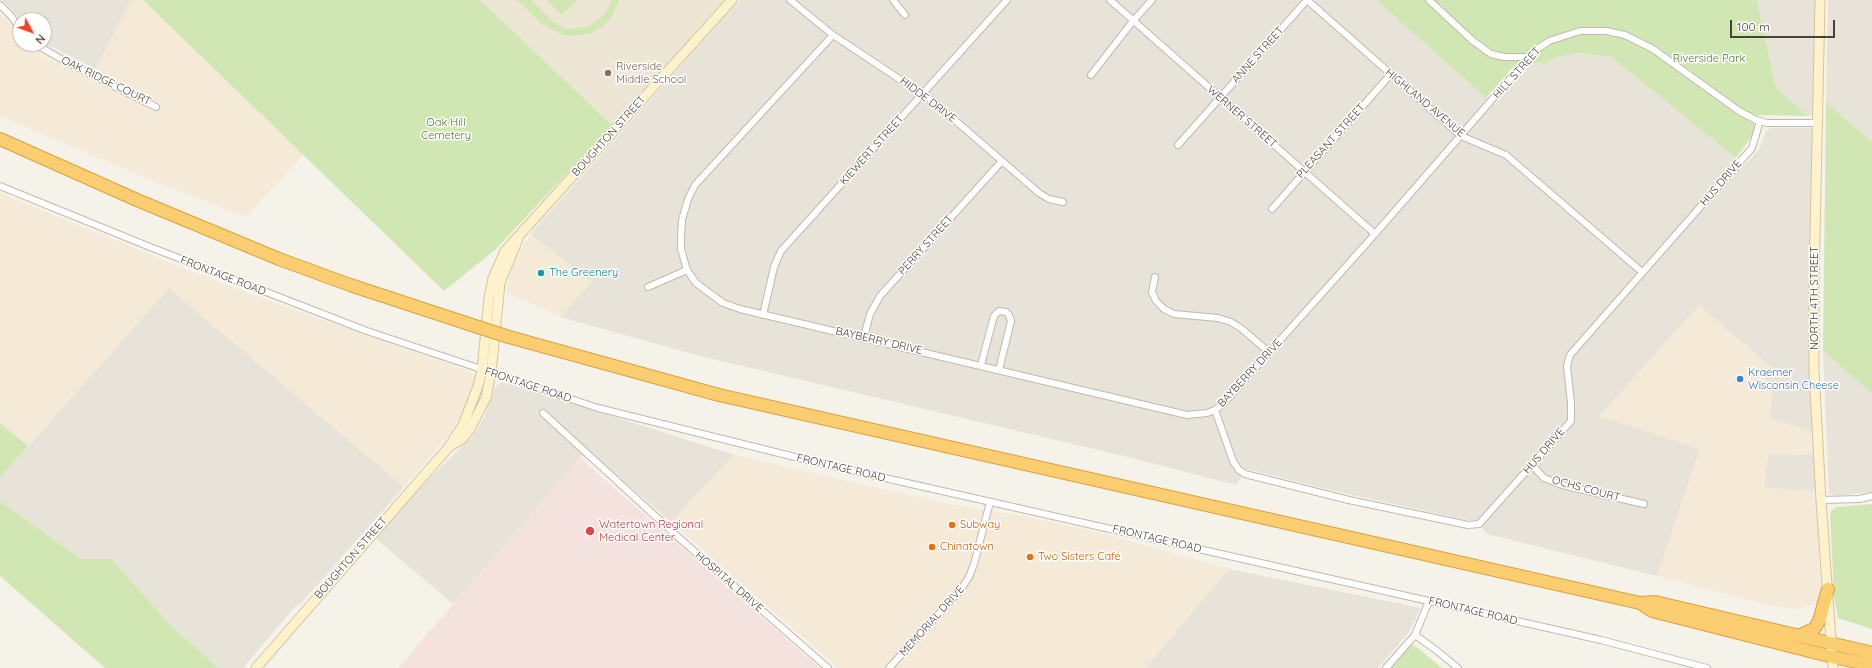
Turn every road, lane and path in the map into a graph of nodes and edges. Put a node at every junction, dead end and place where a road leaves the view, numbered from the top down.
1 (732, 0) edge
2 (790, 0) edge
3 (893, 0) edge
4 (1007, 0) edge
5 (1110, 0) edge
6 (1152, 0) edge
7 (1307, 0) edge
8 (1429, 0) edge
9 (1820, 0) edge
10 (0, 5) edge
11 (905, 15) dead end
12 (12, 18) edge
13 (1133, 21) junction
14 (833, 35) junction
15 (49, 52) edge
16 (1529, 57) junction
17 (1391, 74) junction
18 (1091, 75) dead end
19 (923, 93) junction
20 (1220, 98) junction
21 (156, 106) dead end
22 (1760, 121) junction
23 (1818, 123) junction
24 (1461, 136) junction
25 (0, 139) edge
26 (1178, 145) dead end
27 (1002, 161) junction
28 (1304, 172) junction
29 (0, 186) edge
30 (1063, 202) dead end
31 (1272, 209) dead end
32 (1375, 234) junction
33 (519, 237) junction
34 (687, 270) junction
35 (1642, 272) junction
36 (1155, 277) dead end
37 (648, 287) dead end
38 (1322, 293) joint
39 (763, 315) junction
40 (864, 337) junction
41 (1270, 353) junction
42 (981, 365) junction
43 (482, 370) junction
44 (999, 370) junction
45 (491, 374) junction
46 (1215, 410) junction
47 (543, 413) dead end
48 (448, 448) junction
49 (1532, 465) junction
50 (1872, 496) edge
51 (1821, 500) junction
52 (990, 502) junction
53 (1644, 504) dead end
54 (1828, 589) junction
55 (1429, 601) junction
56 (1640, 603) junction
57 (1415, 635) junction
58 (1798, 636) junction
59 (1832, 644) junction
60 (1872, 653) edge
61 (1833, 662) edge
62 (1861, 665) edge
63 (256, 668) edge
64 (828, 668) edge
65 (889, 668) edge
66 (1386, 668) edge
67 (1458, 668) edge
68 (1707, 668) edge

1 - 33 street, BOUGHTON STREET
2 - 14 street, HIDDE DRIVE
3 - 11 street
4 - 19 street, KIEWERT STREET
5 - 13 street, WERNER STREET
6 - 13 street
7 - 17 street, HIGHLAND AVENUE
7 - 20 street, ANNE STREET
8 - 16 street
9 - 23 street, NORTH 4TH STREET
10 - 12 street
13 - 18 street
13 - 20 street, WERNER STREET
14 - 19 street, HIDDE DRIVE
14 - 34 street, BAYBERRY DRIVE
15 - 21 street, OAK RIDGE COURT
16 - 22 street, HILL STREET
16 - 24 street, HILL STREET
17 - 24 street, HIGHLAND AVENUE
17 - 28 street, PLEASANT STREET
19 - 27 street, HIDDE DRIVE
19 - 39 street, KIEWERT STREET
20 - 26 street, ANNE STREET
20 - 28 street, WERNER STREET
22 - 23 street, HILL STREET
22 - 35 street, HUS DRIVE
23 - 51 street, NORTH 4TH STREET
24 - 32 street, HILL STREET
24 - 35 street, HIGHLAND AVENUE
25 - 56 highway, bridge
27 - 30 street, HIDDE DRIVE
27 - 40 street, PERRY STREET
28 - 31 street, PLEASANT STREET
28 - 32 street, WERNER STREET
29 - 43 street, FRONTAGE ROAD
32 - 38 street, HILL STREET
33 - 43 street, BOUGHTON STREET
33 - 45 street, BOUGHTON STREET
34 - 37 street
34 - 39 street, BAYBERRY DRIVE
35 - 49 street, HUS DRIVE
36 - 41 street
38 - 41 street, BAYBERRY DRIVE
39 - 40 street, BAYBERRY DRIVE
40 - 42 street, BAYBERRY DRIVE
41 - 46 street, BAYBERRY DRIVE
42 - 44 street, BAYBERRY DRIVE
42 - 44 street
43 - 45 street, FRONTAGE ROAD
43 - 48 street, BOUGHTON STREET
44 - 46 street, BAYBERRY DRIVE
45 - 48 street, BOUGHTON STREET
45 - 52 street, FRONTAGE ROAD
46 - 49 street, HUS DRIVE
47 - 64 street, HOSPITAL DRIVE
48 - 63 street, BOUGHTON STREET
49 - 53 street, OCHS COURT
50 - 51 street
51 - 54 street, NORTH 4TH STREET
52 - 55 street, FRONTAGE ROAD
52 - 65 street, MEMORIAL DRIVE
54 - 58 highway
54 - 59 street, NORTH 4TH STREET
55 - 57 street
55 - 68 street, FRONTAGE ROAD
56 - 58 highway
56 - 61 highway
57 - 66 street
57 - 67 street
58 - 59 highway
59 - 60 highway
59 - 61 street, NORTH 4TH STREET
61 - 62 highway

